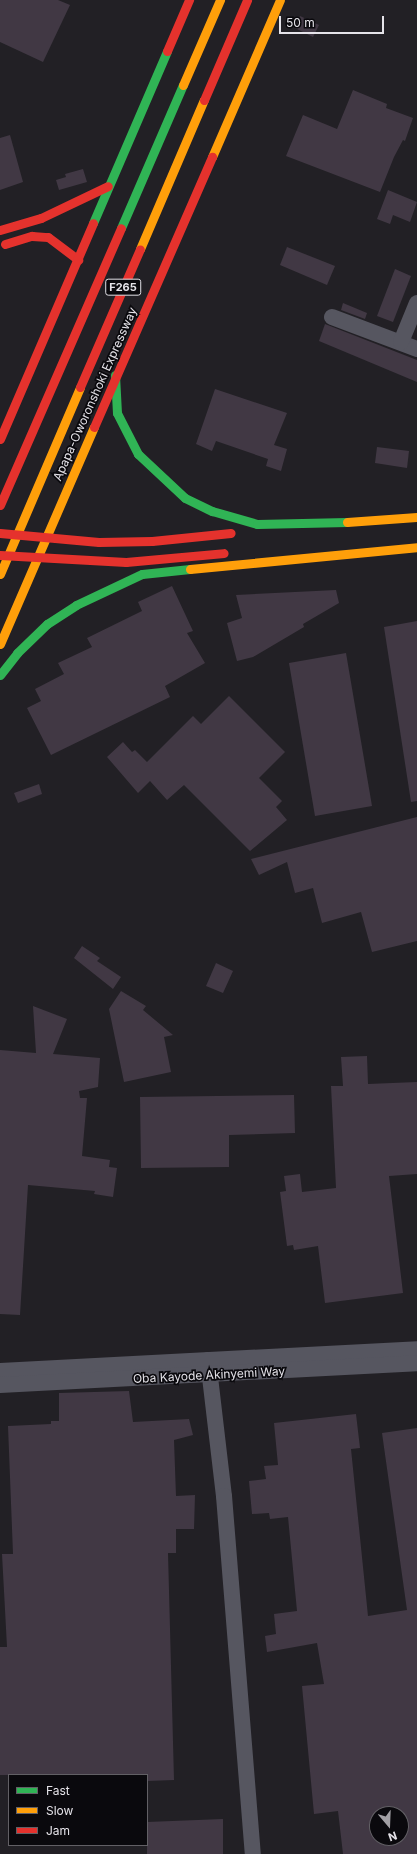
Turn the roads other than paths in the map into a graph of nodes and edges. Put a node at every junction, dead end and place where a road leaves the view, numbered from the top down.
1 (189, 0) edge
2 (220, 0) edge
3 (247, 0) edge
4 (280, 0) edge
5 (108, 186) junction
6 (0, 230) edge
7 (0, 246) edge
8 (78, 260) junction
9 (417, 303) edge
10 (332, 317) dead end
11 (42, 341) junction
12 (401, 342) junction
13 (417, 349) edge
14 (115, 375) junction
15 (13, 383) dead end
16 (0, 439) edge
17 (0, 505) edge
18 (417, 517) edge
19 (417, 526) edge
20 (0, 533) edge
21 (235, 533) dead end
22 (254, 533) dead end
23 (321, 533) dead end
24 (283, 534) dead end
25 (417, 537) edge
26 (393, 539) dead end
27 (417, 547) edge
28 (228, 553) dead end
29 (0, 555) edge
30 (0, 574) edge
31 (0, 644) edge
32 (0, 675) edge
33 (417, 1349) edge
34 (417, 1363) edge
35 (208, 1368) junction
36 (0, 1371) edge
37 (0, 1385) edge
38 (253, 1854) edge

1 - 5 main road
2 - 17 main road, F265
3 - 30 main road, Apapa-Oworonshoki Expressway / F265
4 - 14 main road, Apapa-Oworonshoki Expressway
5 - 6 main road
5 - 8 main road
7 - 8 main road
8 - 11 main road
9 - 12 street
10 - 12 street
11 - 15 main road
11 - 16 main road
12 - 13 street
14 - 18 main road
14 - 31 main road, Apapa-Oworonshoki Expressway
19 - 23 main road
20 - 21 main road, bridge
22 - 24 main road
25 - 26 main road
27 - 32 main road
28 - 29 main road, bridge
33 - 35 street, Oba Kayode Akinyemi Way
34 - 35 street, Oba Kayode Akinyemi Way
35 - 36 street, Oba Kayode Akinyemi Way
35 - 37 street, Oba Kayode Akinyemi Way
35 - 38 street

